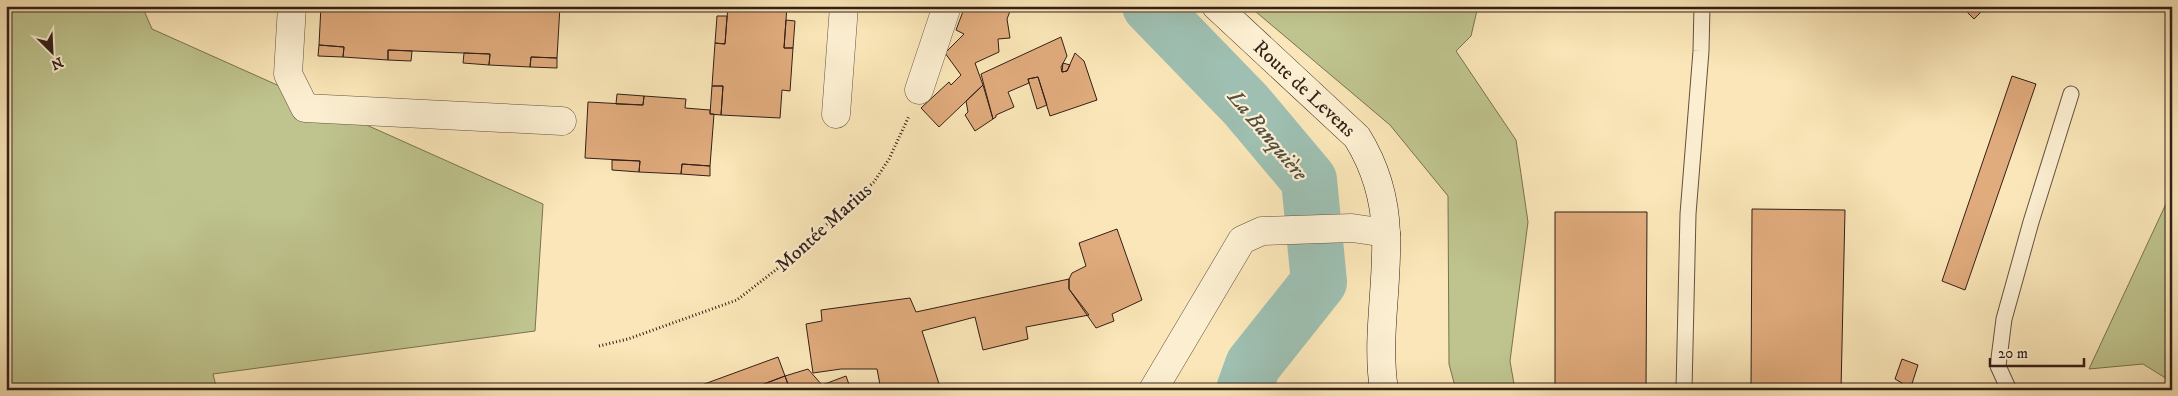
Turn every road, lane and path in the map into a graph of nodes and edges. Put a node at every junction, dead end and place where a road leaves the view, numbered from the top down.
1 (292, 6) edge
2 (844, 6) edge
3 (947, 6) edge
4 (1216, 6) edge
5 (1702, 6) edge
6 (919, 90) joint
7 (2071, 94) dead end
8 (836, 114) dead end
9 (562, 121) dead end
10 (1386, 233) junction
11 (599, 346) dead end
12 (1153, 390) edge
13 (1384, 390) edge
14 (1684, 390) edge
15 (2009, 390) edge

1 - 9 street
2 - 8 street
3 - 6 street
4 - 10 street, Route de Levens
5 - 14 lane
6 - 11 path, Montée Marius
7 - 15 lane
10 - 12 street
10 - 13 street, Route de Levens

